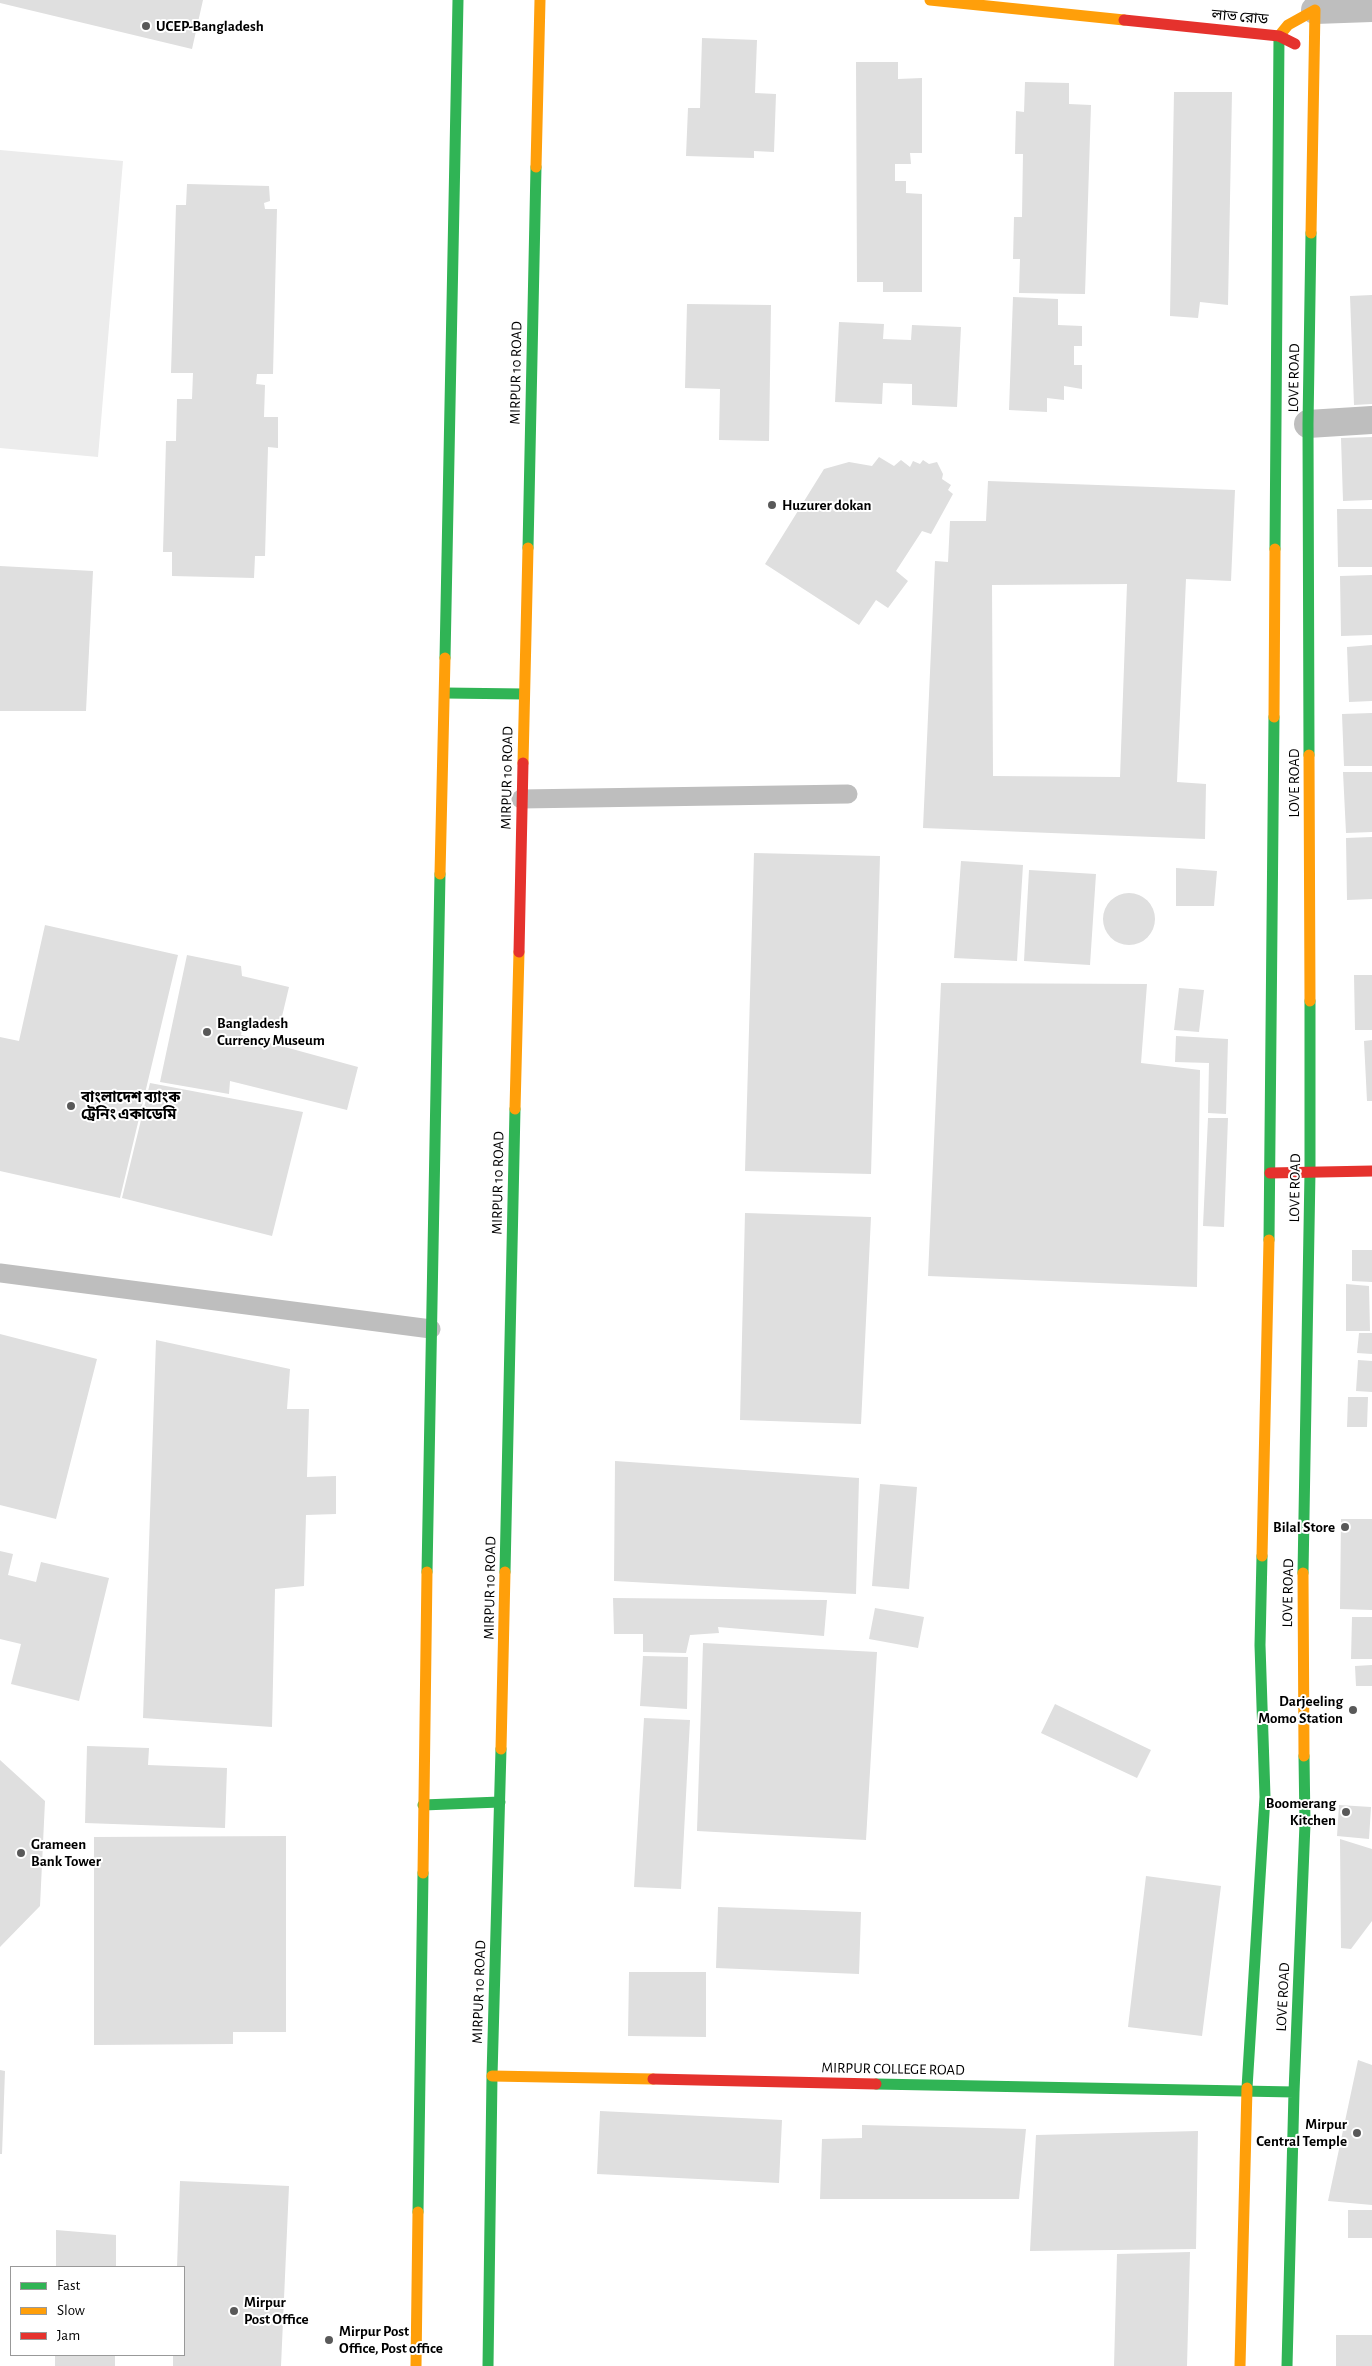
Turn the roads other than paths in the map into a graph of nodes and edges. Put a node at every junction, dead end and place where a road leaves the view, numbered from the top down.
1 (458, 0) edge
2 (540, 0) edge
3 (930, 0) edge
4 (1372, 8) edge
5 (1315, 10) junction
6 (1279, 36) junction
7 (1314, 67) junction
8 (1372, 420) edge
9 (1308, 424) junction
10 (445, 693) junction
11 (524, 694) junction
12 (848, 794) dead end
13 (521, 799) junction
14 (1372, 1170) edge
15 (1310, 1172) junction
16 (1270, 1173) junction
17 (0, 1273) edge
18 (431, 1329) junction
19 (500, 1802) junction
20 (423, 1805) junction
21 (492, 2076) junction
22 (1247, 2090) junction
23 (1294, 2092) junction
24 (416, 2366) edge
25 (488, 2366) edge
26 (1240, 2366) edge
27 (1286, 2366) edge

1 - 10 street
2 - 11 street, MIRPUR 10 ROAD
3 - 6 street, লাভ রোড
4 - 5 street
5 - 6 street
5 - 7 street, LOVE ROAD
6 - 7 street
6 - 16 street, LOVE ROAD
7 - 9 street, LOVE ROAD
8 - 9 street
9 - 15 street, LOVE ROAD
10 - 11 street
10 - 18 street
11 - 13 street, MIRPUR 10 ROAD
12 - 13 lane
13 - 19 street, MIRPUR 10 ROAD
14 - 15 street
15 - 16 street
15 - 23 street, LOVE ROAD
16 - 22 street, LOVE ROAD
17 - 18 lane
18 - 20 street
19 - 20 street
19 - 21 street, MIRPUR 10 ROAD
20 - 24 street
21 - 22 street, MIRPUR COLLEGE ROAD
21 - 25 street, MIRPUR 10 ROAD
22 - 23 street, MIRPUR COLLEGE ROAD
22 - 26 street, LOVE ROAD
23 - 27 street, LOVE ROAD

